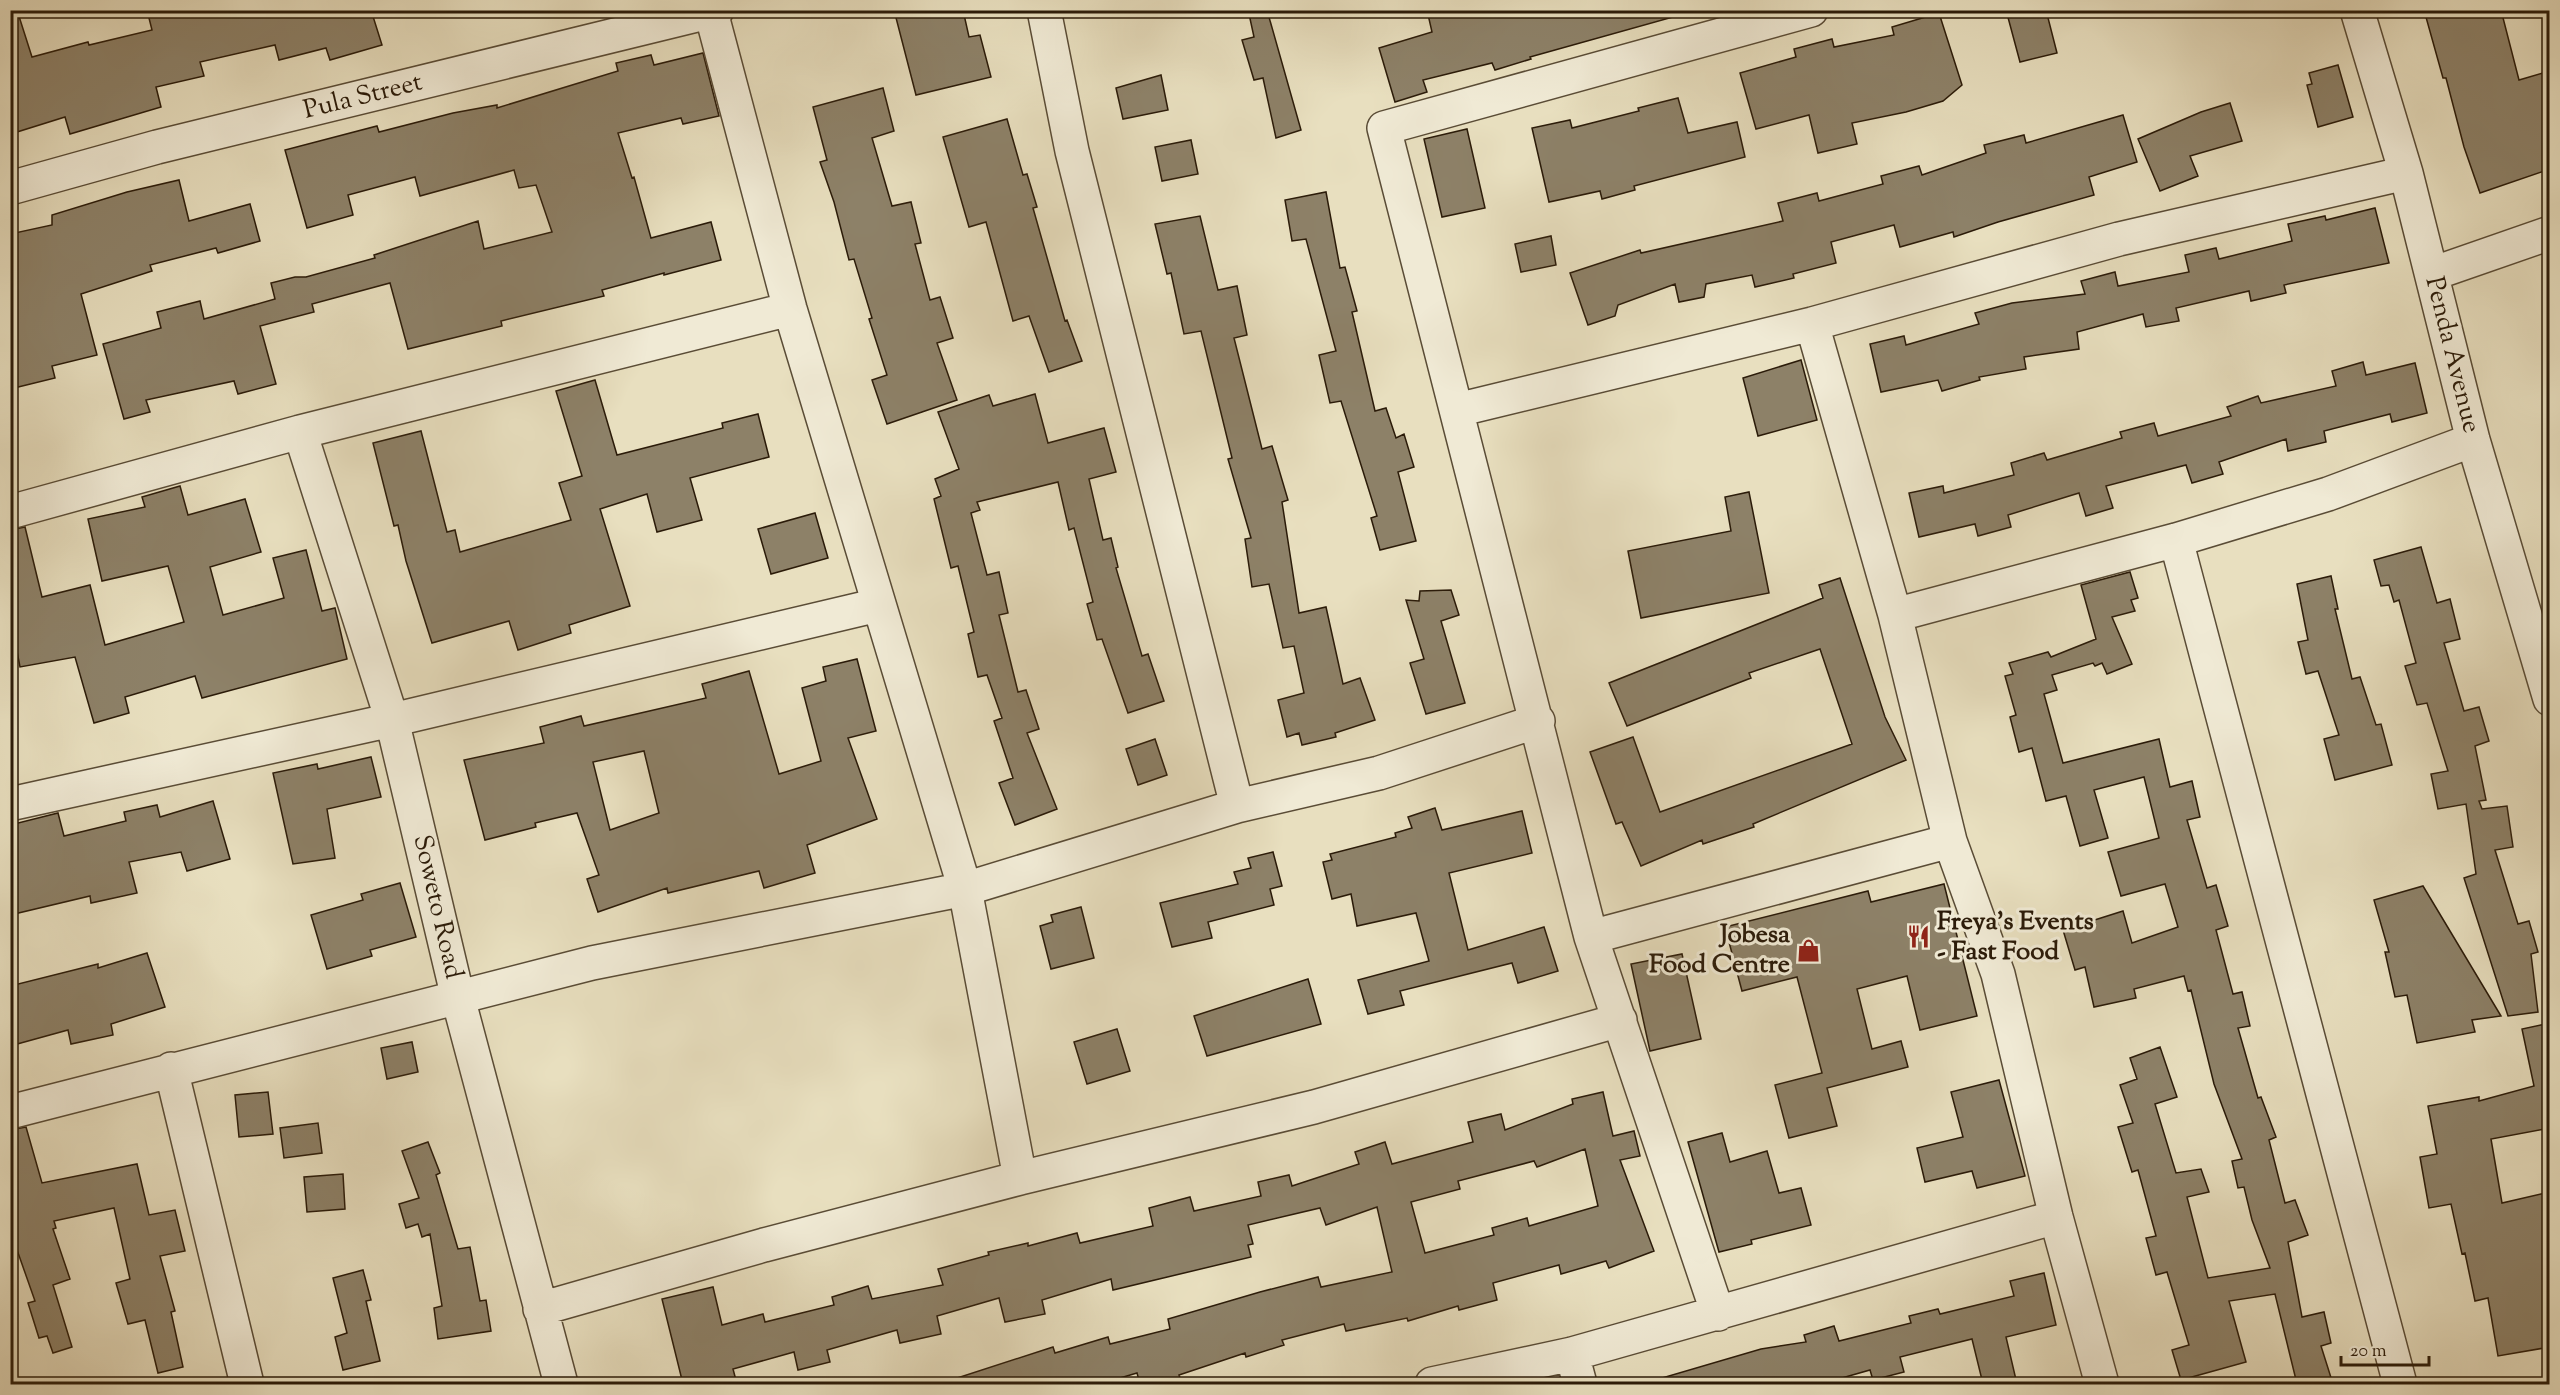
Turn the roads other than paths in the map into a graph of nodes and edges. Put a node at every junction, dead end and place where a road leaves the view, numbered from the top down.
1 (1044, 10) edge
2 (1812, 10) edge
3 (2357, 10) edge
4 (714, 11) edge
5 (2406, 173) junction
6 (10, 188) edge
7 (2550, 232) edge
8 (2432, 274) junction
9 (790, 309) junction
10 (1812, 324) junction
11 (1457, 410) junction
12 (300, 432) junction
13 (2473, 440) junction
14 (10, 512) edge
15 (2176, 540) junction
16 (878, 605) junction
17 (1895, 615) junction
18 (2550, 699) edge
19 (392, 720) junction
20 (1538, 721) junction
21 (10, 804) edge
22 (1237, 806) junction
23 (1950, 842) junction
24 (965, 889) junction
25 (1591, 937) junction
26 (458, 998) junction
27 (1620, 1020) junction
28 (171, 1069) junction
29 (10, 1112) edge
30 (1020, 1178) junction
31 (2056, 1217) junction
32 (540, 1309) junction
33 (1718, 1314) junction
34 (1576, 1369) edge
35 (247, 1384) edge
36 (561, 1384) edge
37 (1432, 1384) edge
38 (2102, 1384) edge
39 (2400, 1384) edge

1 - 22 street
2 - 11 street
3 - 5 street, Penda Avenue
4 - 6 street, Pula Street
4 - 9 street
5 - 8 street, Penda Avenue
5 - 10 street
7 - 8 street
8 - 13 street, Penda Avenue
9 - 12 street
9 - 16 street
10 - 11 street
10 - 17 street
11 - 20 street
12 - 14 street
12 - 19 street, Soweto Road
13 - 15 street
13 - 18 street, Penda Avenue
15 - 17 street
15 - 39 street
16 - 19 street
16 - 24 street
17 - 23 street
19 - 21 street
19 - 26 street, Soweto Road
20 - 22 street
20 - 25 street
22 - 24 street
23 - 25 street
23 - 31 street
24 - 26 street
24 - 30 street
25 - 27 street
26 - 28 street
26 - 32 street, Soweto Road
27 - 30 street
27 - 33 street
28 - 29 street
28 - 35 street
30 - 32 street
31 - 33 street
31 - 38 street
32 - 36 street, Soweto Road
33 - 34 street
34 - 37 street

